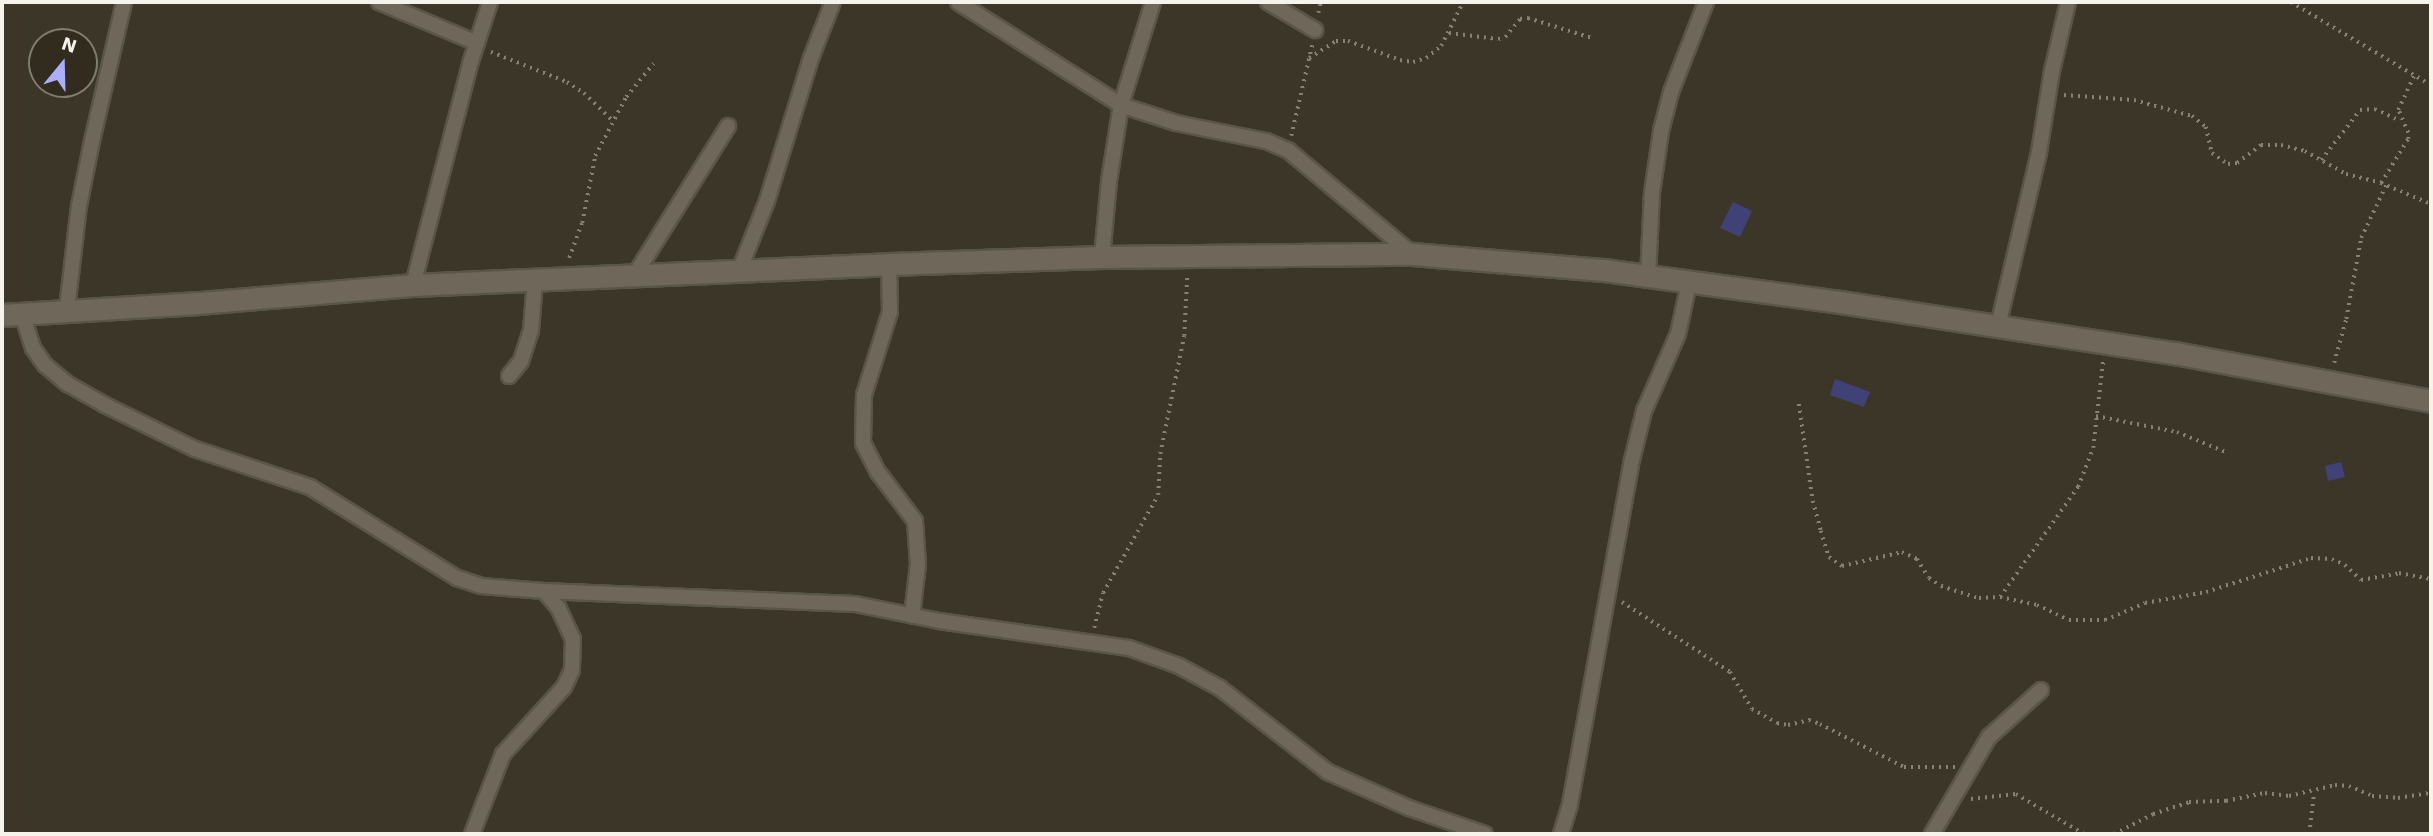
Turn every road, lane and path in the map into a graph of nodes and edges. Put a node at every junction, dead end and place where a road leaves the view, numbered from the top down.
1 (124, 2) edge
2 (379, 2) edge
3 (490, 2) edge
4 (833, 2) edge
5 (958, 2) edge
6 (1153, 2) edge
7 (1268, 2) edge
8 (1321, 2) edge
9 (1463, 2) edge
10 (1706, 2) edge
11 (2068, 2) edge
12 (2291, 2) edge
13 (1315, 30) junction
14 (1449, 33) junction
15 (1592, 38) dead end
16 (477, 44) junction
17 (1309, 58) junction
18 (653, 64) dead end
19 (2416, 74) junction
20 (2431, 85) edge
21 (2048, 95) junction
22 (1121, 105) junction
23 (613, 121) junction
24 (2403, 122) junction
25 (728, 126) dead end
26 (1289, 151) junction
27 (2321, 160) junction
28 (2384, 184) junction
29 (2431, 204) edge
30 (1412, 254) junction
31 (1186, 256) junction
32 (1102, 257) junction
33 (889, 264) junction
34 (739, 271) junction
35 (634, 276) junction
36 (1647, 277) junction
37 (560, 279) junction
38 (535, 280) junction
39 (1689, 284) junction
40 (413, 285) junction
41 (67, 309) junction
42 (12, 314) edge
43 (1998, 326) junction
44 (2105, 344) junction
45 (509, 376) dead end
46 (2329, 381) junction
47 (2431, 401) edge
48 (1799, 404) dead end
49 (2096, 416) junction
50 (2228, 453) dead end
51 (2431, 579) edge
52 (544, 591) junction
53 (1608, 594) junction
54 (2000, 597) junction
55 (912, 615) junction
56 (1091, 640) junction
57 (2041, 690) dead end
58 (1968, 771) junction
59 (2314, 792) junction
60 (2431, 793) edge
61 (1954, 797) junction
62 (472, 834) edge
63 (1485, 834) edge
64 (1561, 834) edge
65 (1932, 834) edge
66 (2084, 834) edge
67 (2114, 834) edge
68 (2309, 834) edge

1 - 41 street
2 - 16 street
3 - 16 street
4 - 34 street
5 - 22 street
6 - 22 street
7 - 13 street
8 - 13 path
9 - 14 path
10 - 36 street
11 - 21 street
12 - 19 path
13 - 17 path
14 - 15 path
14 - 17 path
16 - 23 path
16 - 40 street
17 - 26 path
18 - 23 path
19 - 20 path
19 - 24 path
21 - 27 path
21 - 43 street
22 - 26 street
22 - 32 street
23 - 37 path
24 - 27 path
24 - 28 path
25 - 35 street
26 - 30 street
27 - 28 path
28 - 29 path
28 - 46 path
30 - 31 street
30 - 36 street
31 - 32 street
31 - 56 path
32 - 33 street
33 - 34 street
33 - 55 street
34 - 35 street
35 - 37 street
36 - 39 street
37 - 38 street
38 - 40 street
38 - 45 street
39 - 43 street
39 - 53 street
40 - 41 street
41 - 42 street
42 - 52 street
43 - 44 street
44 - 46 street
44 - 49 path
46 - 47 street
48 - 54 path
49 - 50 path
49 - 54 path
51 - 54 path
52 - 55 street
52 - 62 street
53 - 58 path
53 - 64 street
55 - 56 street
56 - 63 street
57 - 58 street
58 - 61 street
59 - 60 path
59 - 67 path
59 - 68 path
61 - 65 street
61 - 66 path

